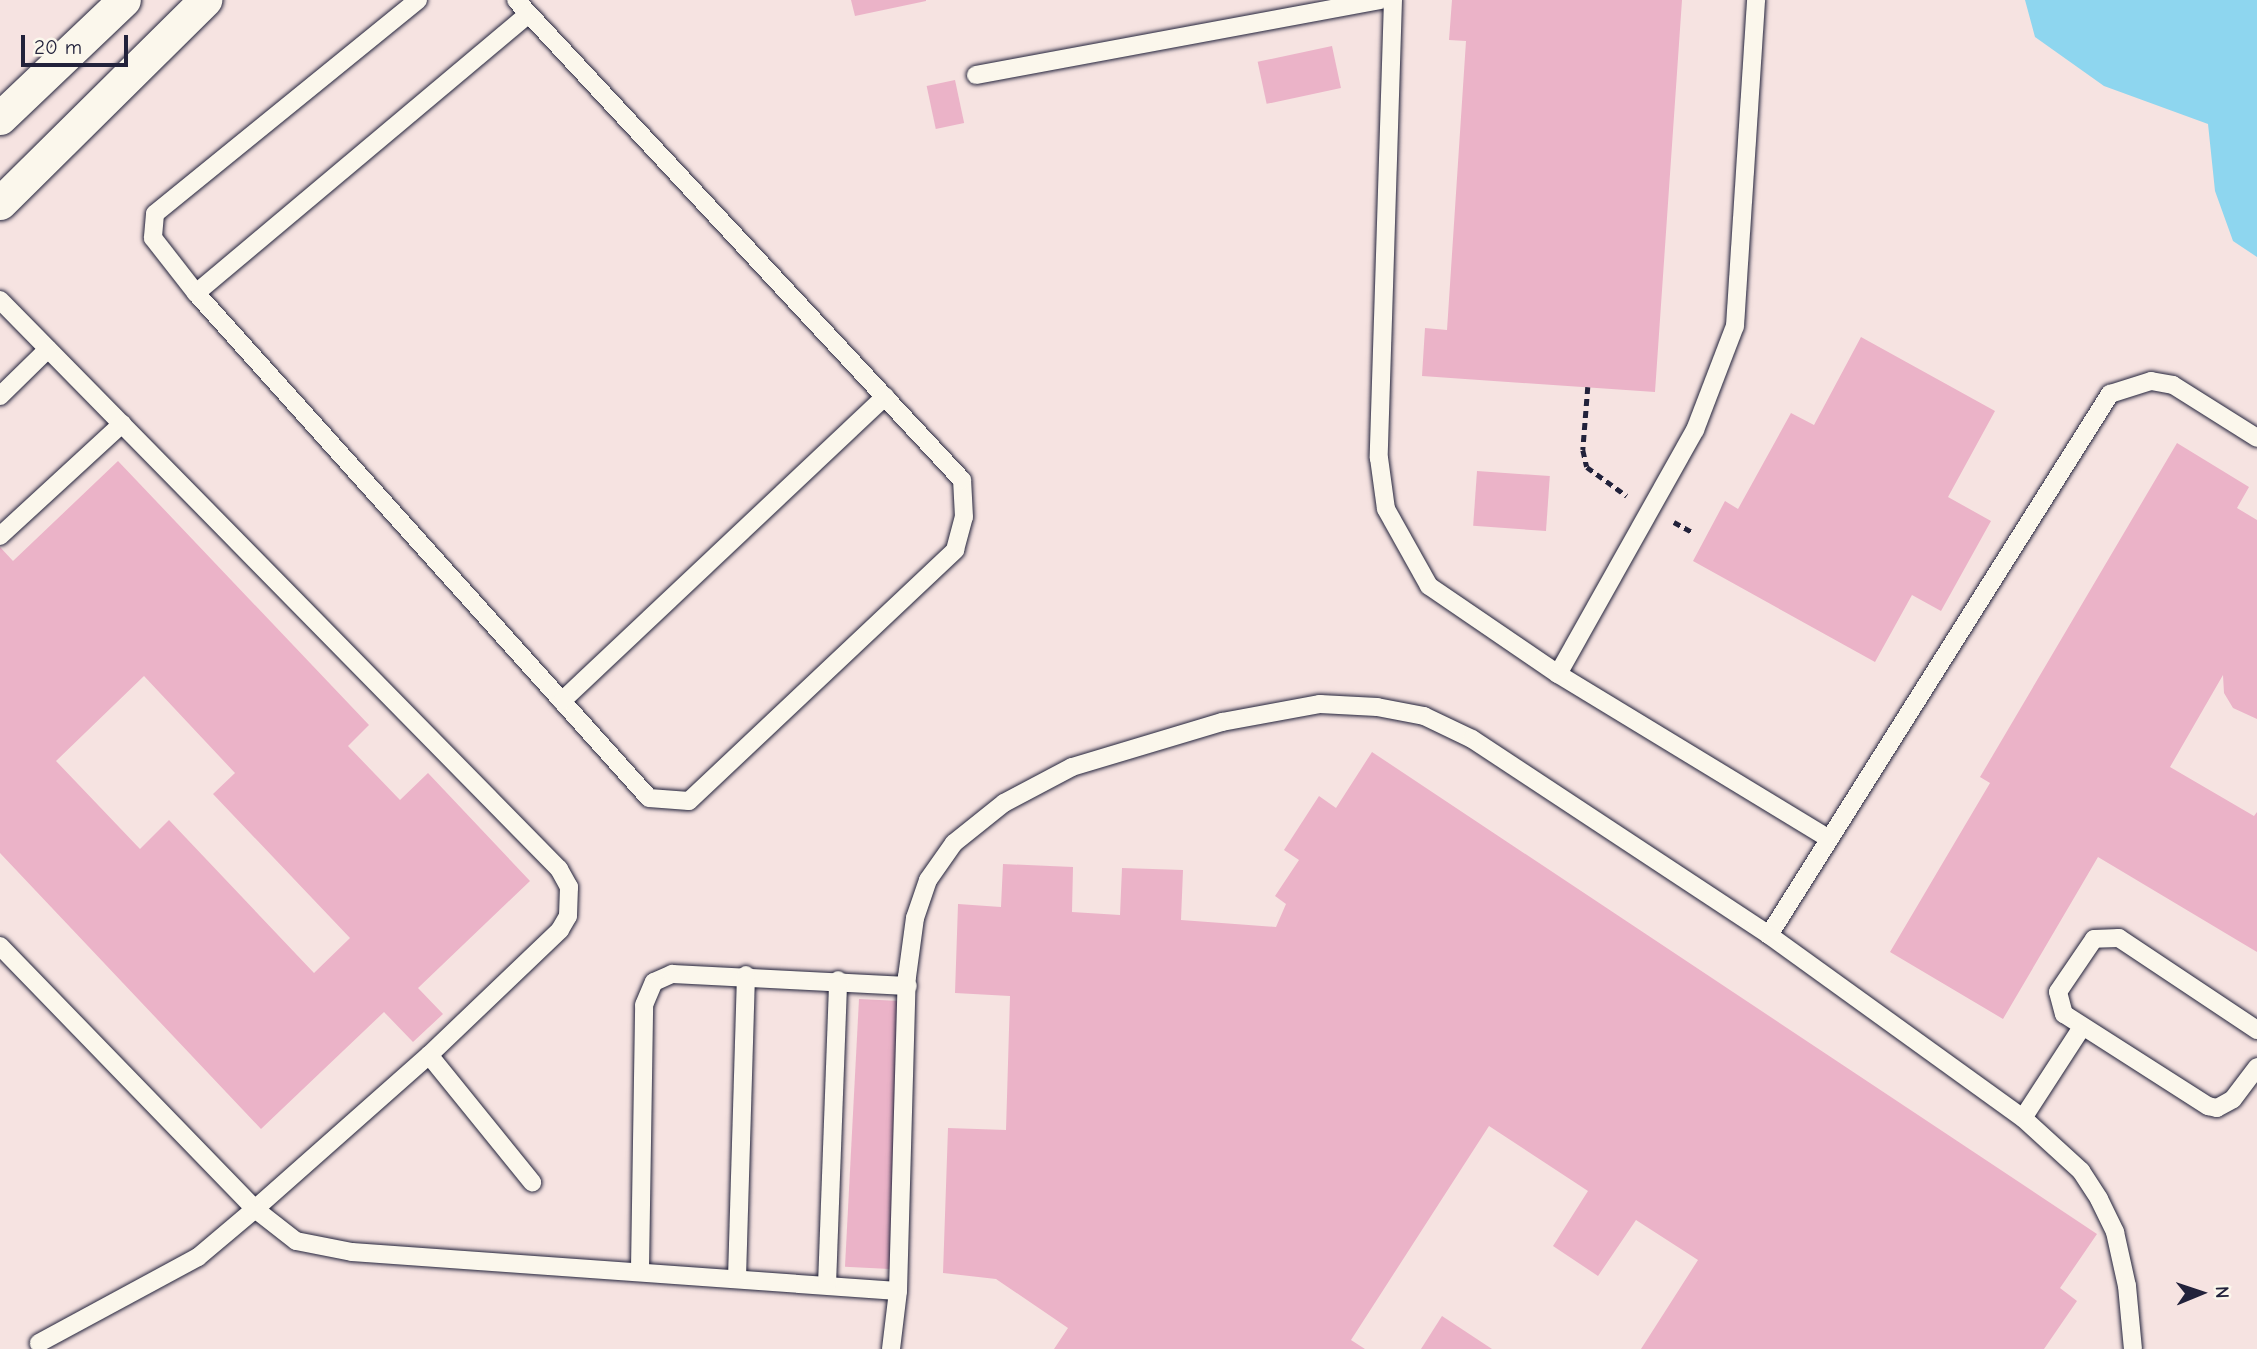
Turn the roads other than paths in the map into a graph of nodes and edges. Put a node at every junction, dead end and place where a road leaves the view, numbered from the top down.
1 (124, 0) edge
2 (205, 0) edge
3 (418, 0) edge
4 (1380, 0) edge
5 (1393, 0) edge
6 (1756, 0) edge
7 (523, 7) edge
8 (976, 75) dead end
9 (0, 118) edge
10 (0, 204) edge
11 (196, 293) junction
12 (0, 300) edge
13 (48, 349) junction
14 (0, 396) edge
15 (885, 397) junction
16 (122, 424) junction
17 (2257, 438) edge
18 (0, 536) edge
19 (1558, 674) junction
20 (562, 701) junction
21 (1829, 839) junction
22 (1769, 935) junction
23 (0, 946) edge
24 (747, 975) junction
25 (838, 980) junction
26 (908, 985) junction
27 (2082, 1027) junction
28 (2257, 1030) edge
29 (429, 1055) junction
30 (2257, 1068) edge
31 (2023, 1118) junction
32 (532, 1182) dead end
33 (255, 1209) junction
34 (640, 1269) junction
35 (737, 1278) junction
36 (827, 1285) junction
37 (898, 1291) junction
38 (38, 1343) dead end
39 (891, 1349) edge
40 (2133, 1349) edge

1 - 9 street
2 - 10 street
3 - 11 lane
4 - 8 lane
5 - 19 lane
6 - 19 lane
7 - 11 lane
7 - 15 lane
11 - 20 lane
12 - 13 lane
13 - 14 lane
13 - 16 lane
15 - 20 lane
15 - 20 lane
16 - 18 lane
16 - 29 lane
17 - 21 lane
19 - 21 lane
21 - 22 lane
22 - 26 lane
22 - 31 lane
23 - 33 lane
24 - 25 lane
24 - 34 lane
24 - 35 lane
25 - 26 lane
25 - 36 lane
26 - 37 lane
27 - 28 lane
27 - 30 lane
27 - 31 lane
29 - 32 lane
29 - 33 lane
31 - 40 lane
33 - 34 lane
33 - 38 lane
34 - 35 lane
35 - 36 lane
36 - 37 lane
37 - 39 lane

